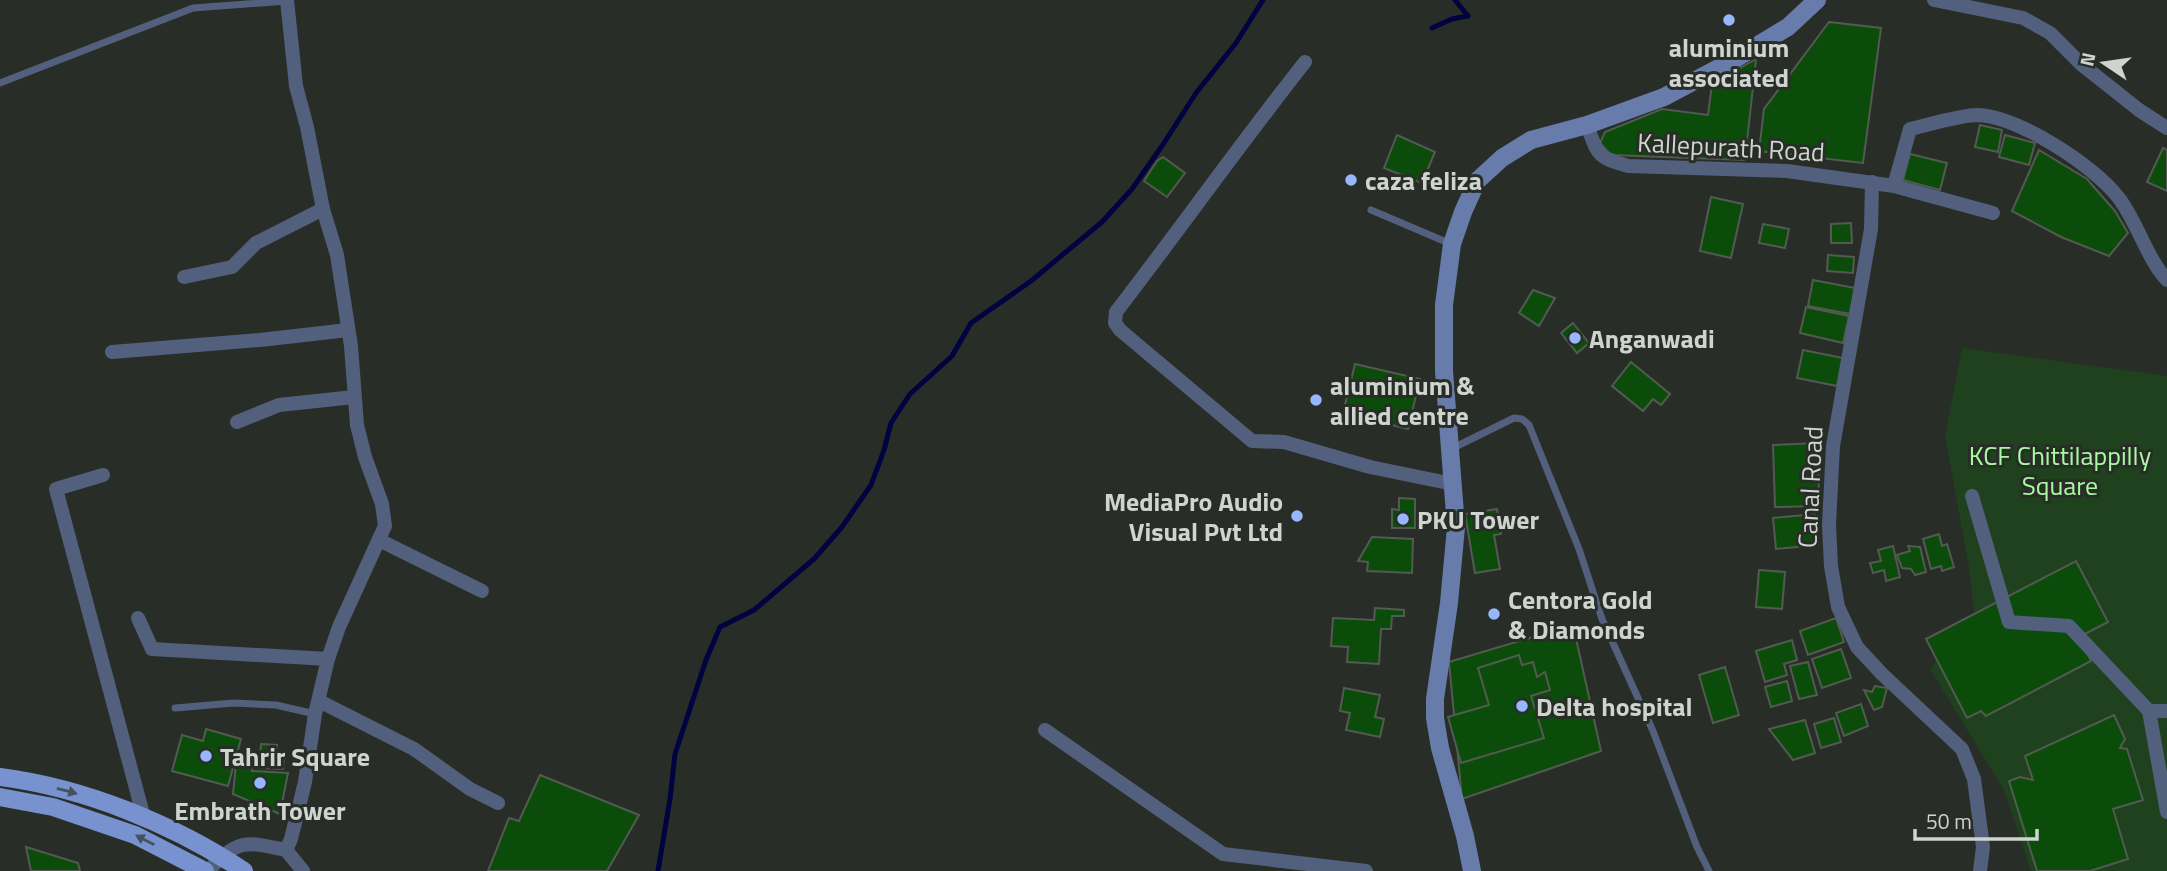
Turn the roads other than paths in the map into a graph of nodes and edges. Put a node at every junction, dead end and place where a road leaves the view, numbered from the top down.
1 (1817, 0) edge
2 (1934, 0) edge
3 (287, 1) edge
4 (1305, 62) dead end
5 (0, 83) edge
6 (1587, 125) junction
7 (2167, 128) edge
8 (1872, 182) junction
9 (1894, 186) junction
10 (323, 209) junction
11 (1371, 210) dead end
12 (1993, 213) dead end
13 (1452, 244) junction
14 (184, 277) dead end
15 (2167, 279) edge
16 (348, 330) junction
17 (112, 352) dead end
18 (354, 397) junction
19 (237, 422) dead end
20 (1450, 450) junction
21 (103, 475) dead end
22 (1453, 484) junction
23 (1972, 496) dead end
24 (379, 540) junction
25 (482, 592) dead end
26 (138, 618) dead end
27 (328, 659) junction
28 (175, 708) dead end
29 (317, 708) junction
30 (2149, 711) junction
31 (2167, 711) edge
32 (1045, 730) dead end
33 (0, 777) edge
34 (0, 797) edge
35 (498, 803) dead end
36 (2167, 812) edge
37 (144, 818) junction
38 (286, 850) junction
39 (222, 856) junction
40 (207, 871) edge
41 (244, 871) edge
42 (303, 871) edge
43 (1366, 871) edge
44 (1472, 871) edge
45 (1709, 871) edge
46 (1980, 871) edge

1 - 6 main road
2 - 7 street
3 - 5 lane
3 - 10 street
4 - 22 street
6 - 8 street, Kallepurath Road
6 - 13 main road
8 - 9 street, Kallepurath Road
8 - 46 street, Canal Road
9 - 12 street, Kallepurath Road
9 - 15 street
10 - 14 street
10 - 16 street
11 - 13 lane
13 - 20 main road
16 - 17 street
16 - 18 street
18 - 19 street
18 - 24 street
20 - 22 main road
20 - 45 lane
21 - 37 street
22 - 44 main road
23 - 30 street
24 - 25 street
24 - 27 street
26 - 27 street
27 - 29 street
28 - 29 lane
29 - 35 street
29 - 38 street
30 - 31 street
30 - 36 street
32 - 43 street
33 -> 37 main road
40 -> 34 main road
37 - 39 main road
38 - 39 street
38 - 42 street
39 - 40 street
39 - 41 main road

